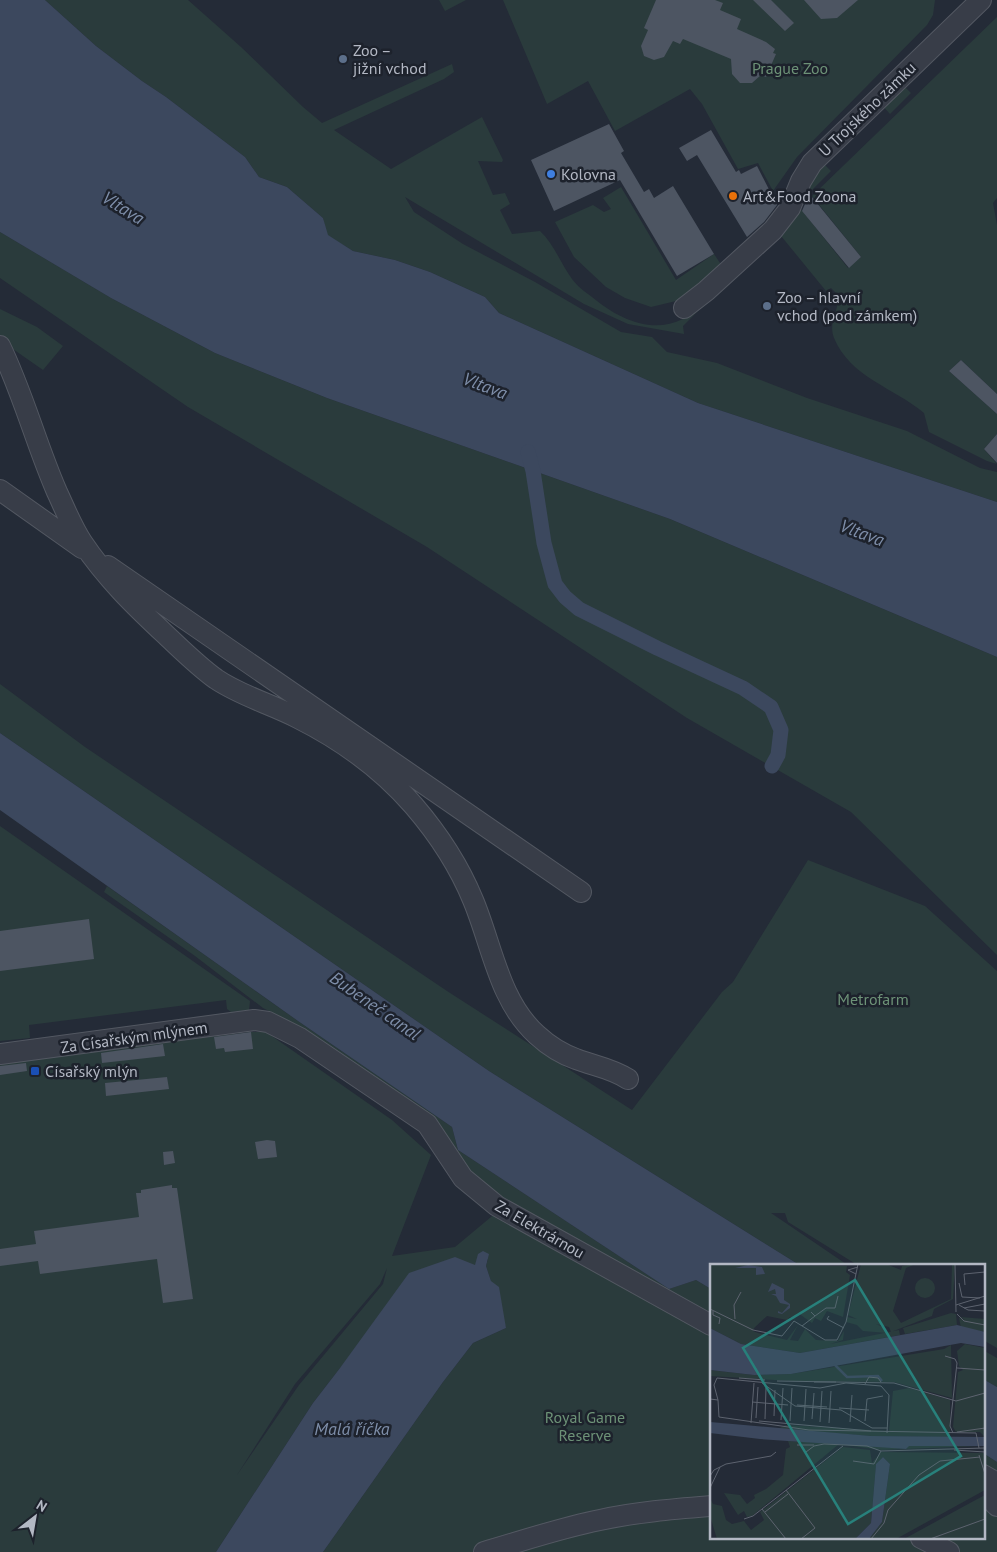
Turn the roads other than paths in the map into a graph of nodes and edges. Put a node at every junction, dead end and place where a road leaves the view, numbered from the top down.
1 (981, 0) edge
2 (684, 308) dead end
3 (0, 346) edge
4 (0, 490) edge
5 (91, 554) junction
6 (582, 892) dead end
7 (268, 1022) joint
8 (0, 1054) edge
9 (628, 1079) dead end
10 (710, 1324) edge
11 (984, 1476) edge
12 (997, 1483) edge
13 (984, 1493) edge
14 (710, 1506) edge
15 (997, 1506) edge
16 (925, 1540) edge
17 (484, 1552) edge
18 (949, 1552) edge

1 - 2 street, U Trojského zámku
3 - 5 street
4 - 5 street
5 - 6 street
5 - 9 street
7 - 8 street, Za Císařským mlýnem
7 - 10 street, Za Elektrárnou
11 - 12 street
13 - 15 street
14 - 17 street
16 - 18 street

